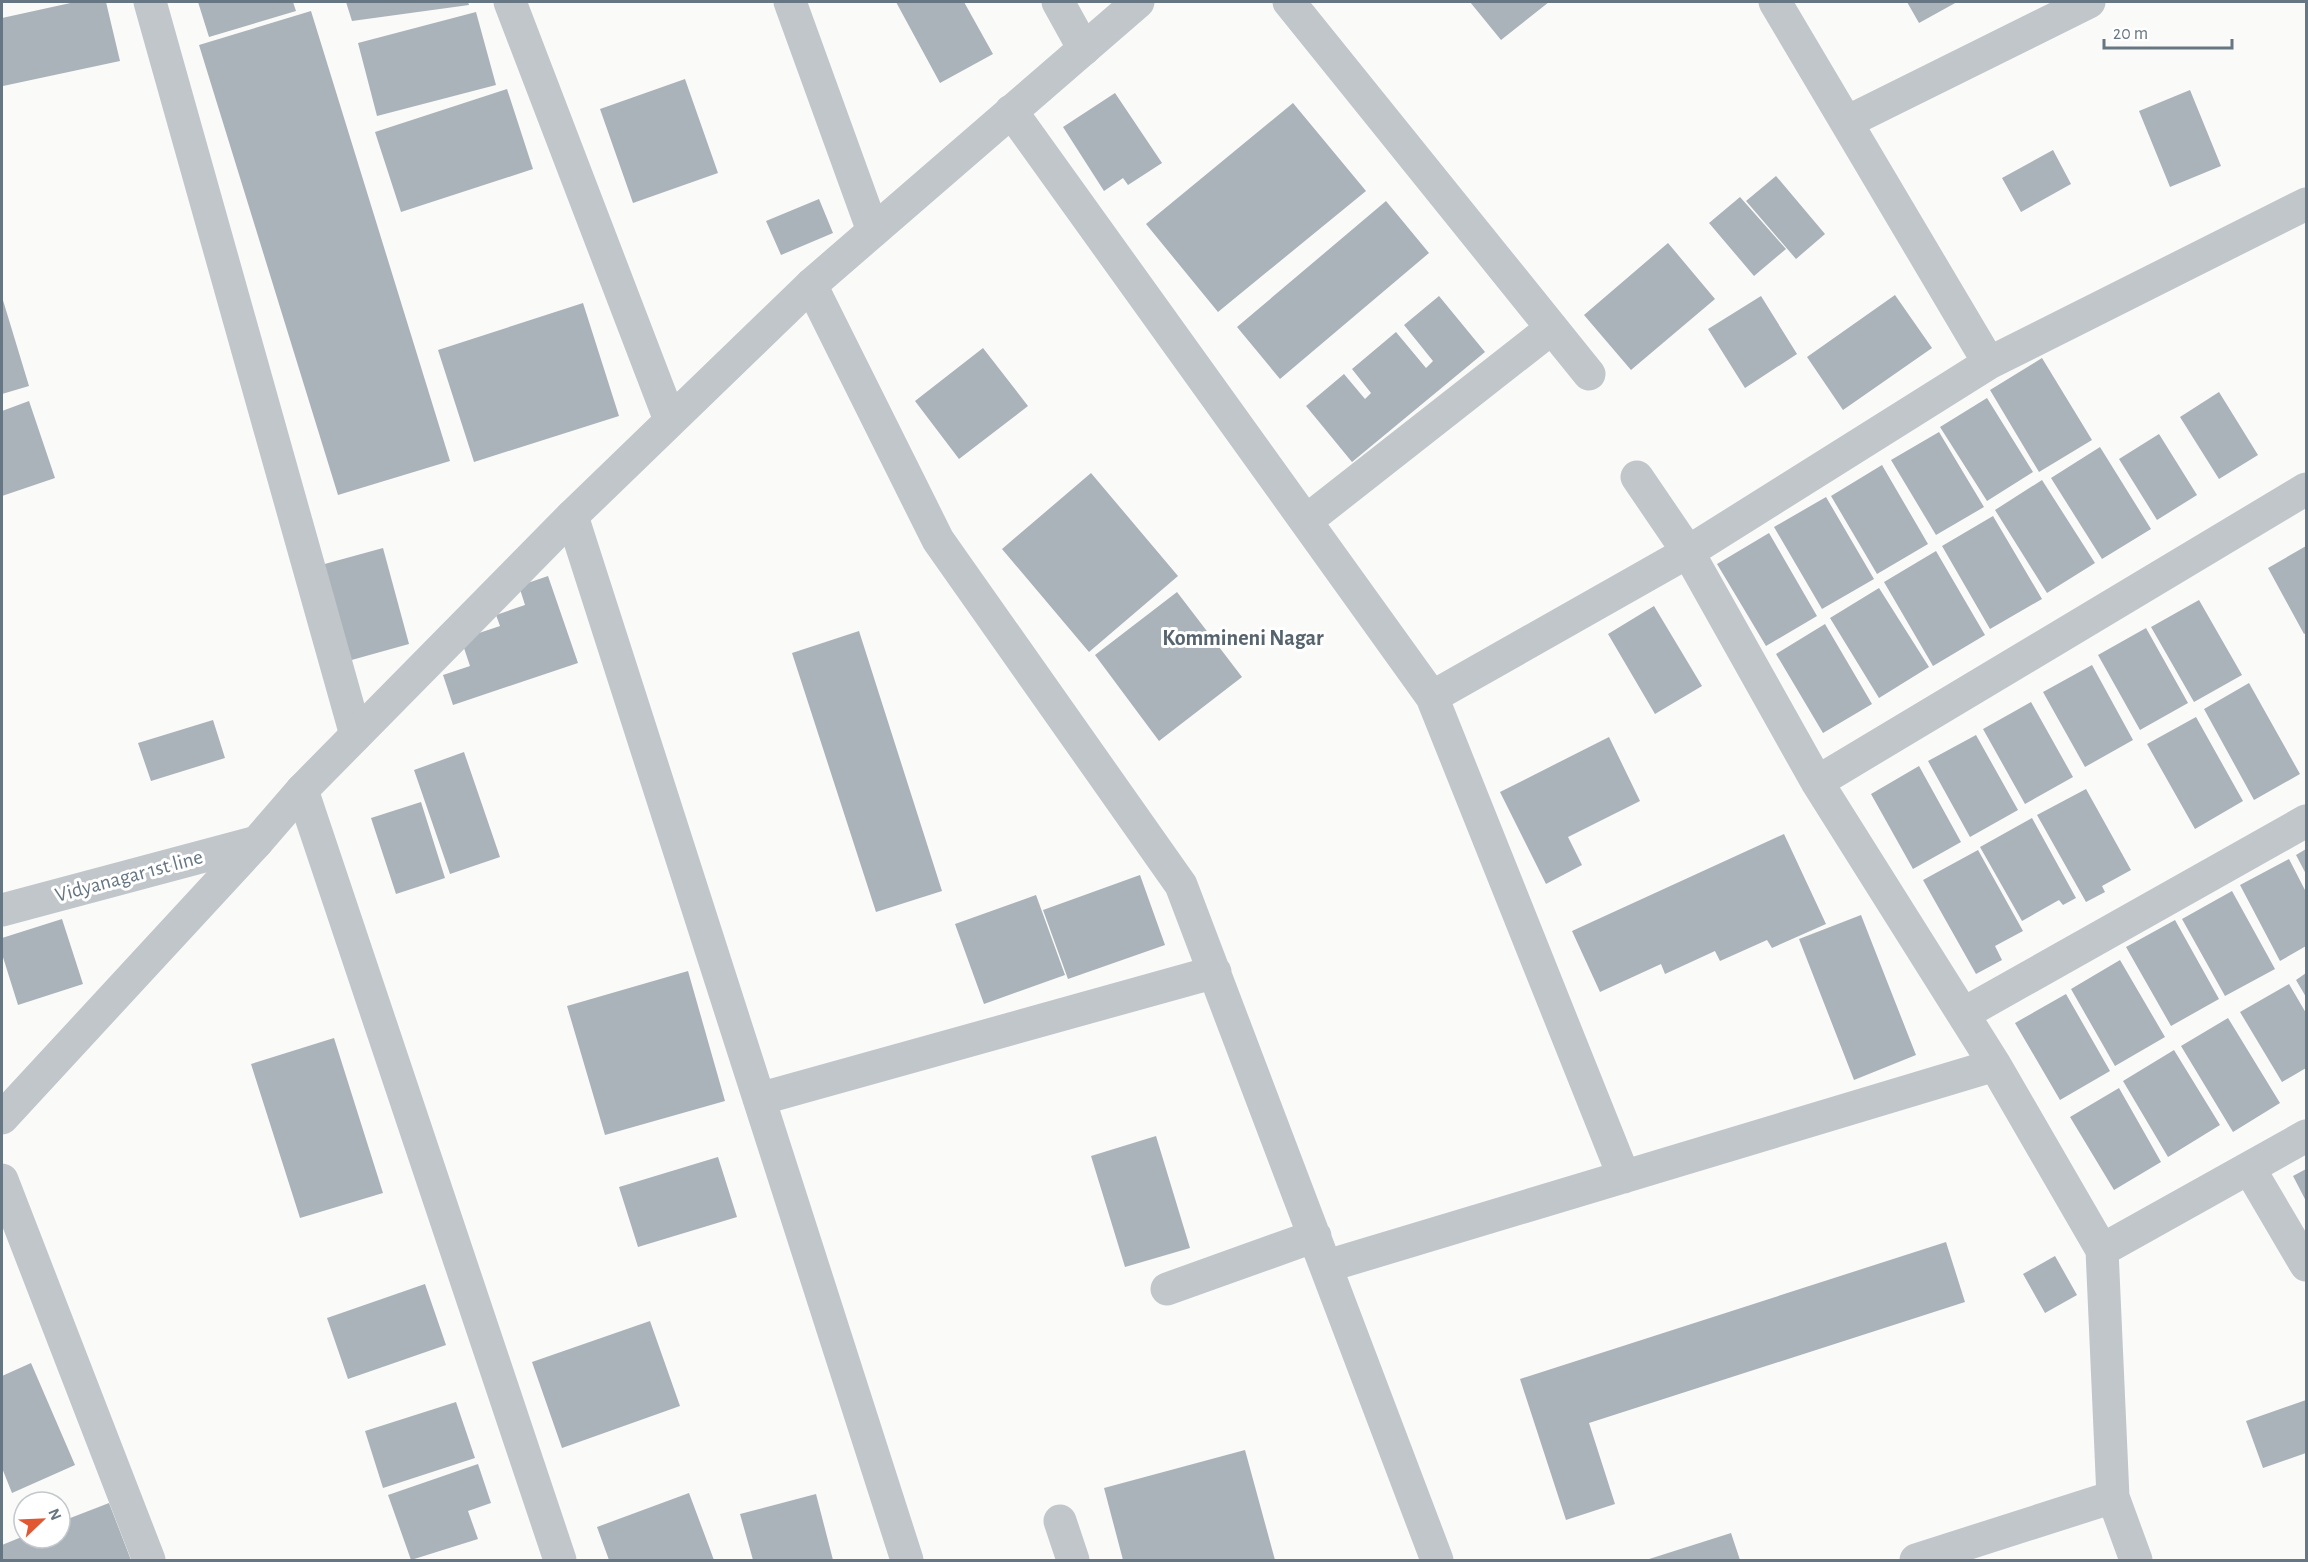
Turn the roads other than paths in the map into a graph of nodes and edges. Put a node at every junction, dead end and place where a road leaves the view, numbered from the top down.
1 (150, 2) edge
2 (510, 2) edge
3 (790, 2) edge
4 (1058, 2) edge
5 (1138, 2) edge
6 (1289, 2) edge
7 (1775, 2) edge
8 (2089, 2) edge
9 (1084, 49) junction
10 (1011, 111) junction
11 (1847, 122) junction
12 (2307, 204) edge
13 (873, 231) junction
14 (811, 285) junction
15 (1552, 328) junction
16 (1989, 363) junction
17 (1589, 374) dead end
18 (670, 420) junction
19 (1637, 477) dead end
20 (2307, 489) edge
21 (572, 516) junction
22 (1306, 521) junction
23 (1688, 552) junction
24 (1432, 697) junction
25 (356, 735) junction
26 (1818, 782) junction
27 (302, 790) junction
28 (2307, 821) edge
29 (257, 842) junction
30 (4, 901) edge
31 (1215, 972) junction
32 (1965, 1013) junction
33 (1995, 1065) junction
34 (759, 1099) junction
35 (2, 1118) edge
36 (2307, 1136) edge
37 (2249, 1168) junction
38 (1624, 1177) junction
39 (2, 1180) edge
40 (1315, 1236) junction
41 (2102, 1250) junction
42 (2307, 1264) edge
43 (1327, 1266) junction
44 (1167, 1289) dead end
45 (2113, 1497) junction
46 (1060, 1521) dead end
47 (149, 1560) edge
48 (560, 1560) edge
49 (907, 1560) edge
50 (1073, 1560) edge
51 (1437, 1560) edge
52 (1916, 1560) edge
53 (2136, 1560) edge

1 - 25 street
2 - 18 street
3 - 13 street
4 - 9 street
5 - 9 street
6 - 15 street
7 - 11 street
8 - 11 street
9 - 10 street
10 - 13 street
10 - 22 street
11 - 16 street
12 - 16 street
13 - 14 street
14 - 18 street
14 - 31 street
15 - 17 street
15 - 22 street
16 - 23 street
18 - 21 street
19 - 23 street
20 - 26 street
21 - 25 street
21 - 34 street
22 - 24 street
23 - 24 street
23 - 26 street
24 - 38 street
25 - 27 street
26 - 32 street
27 - 29 street
27 - 48 street
28 - 32 street
29 - 30 street, Vidyanagar 1st line
29 - 35 street
31 - 34 street
31 - 40 street
32 - 33 street
33 - 38 street
33 - 41 street
34 - 49 street
36 - 37 street
37 - 41 street
37 - 42 street
38 - 43 street
39 - 47 street
40 - 43 street
40 - 44 street
41 - 45 street
43 - 51 street
45 - 52 street
45 - 53 street
46 - 50 street

